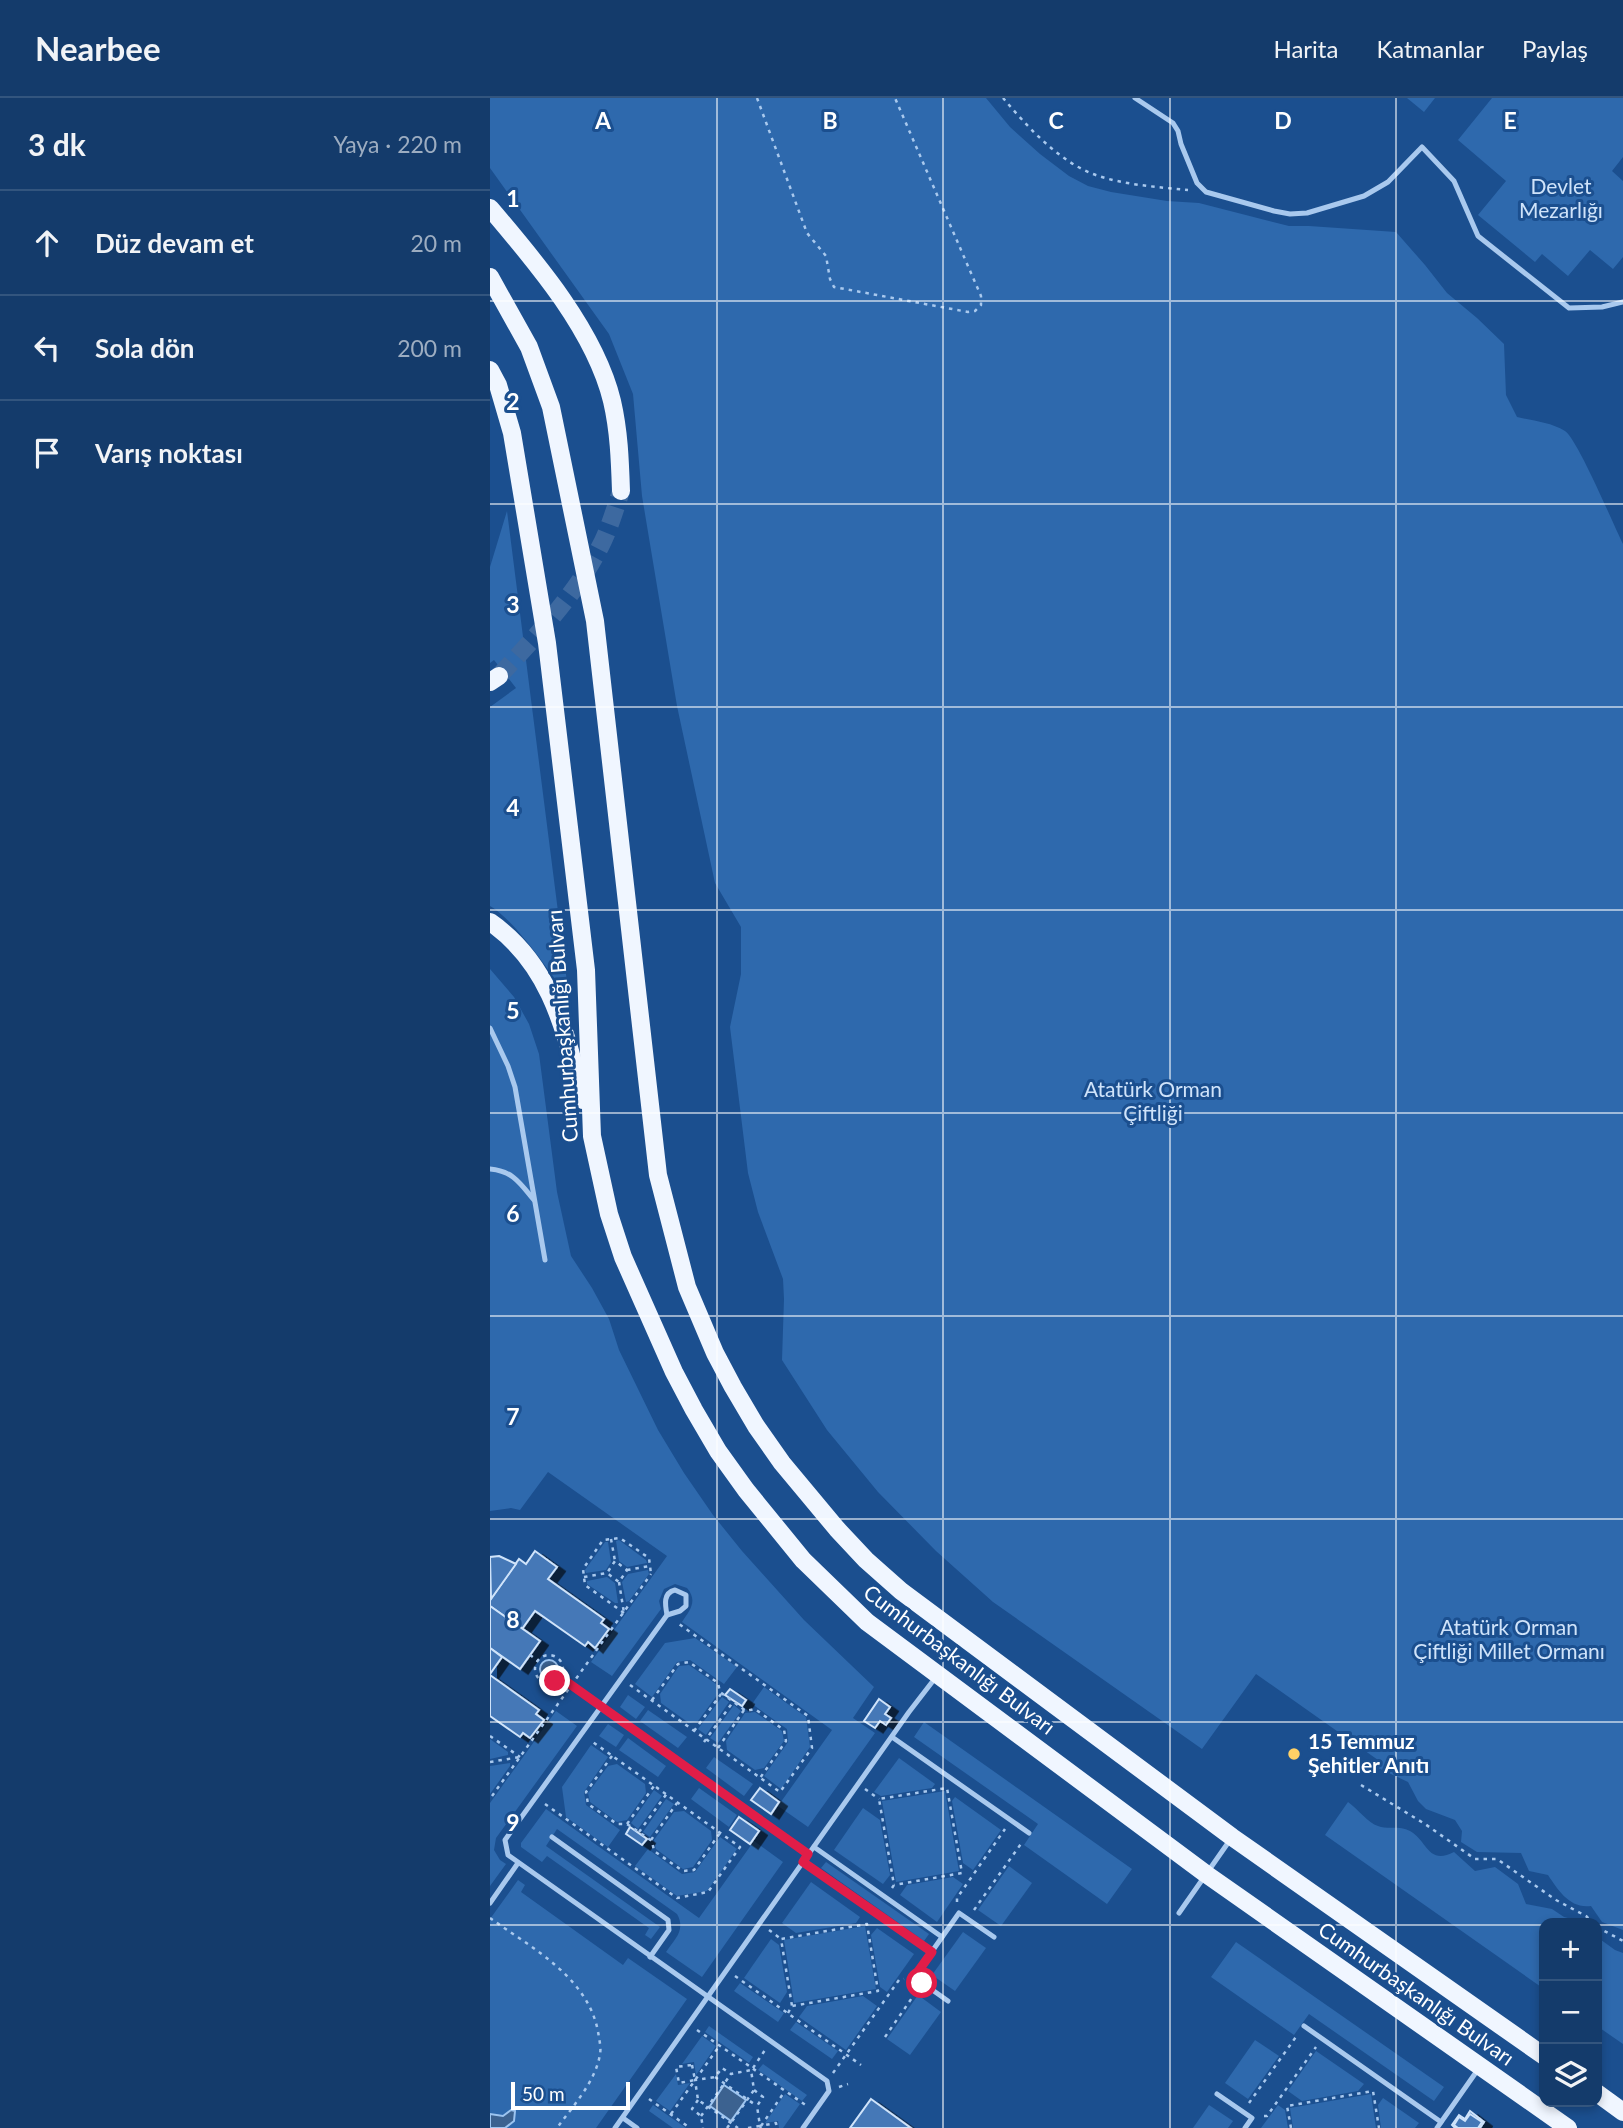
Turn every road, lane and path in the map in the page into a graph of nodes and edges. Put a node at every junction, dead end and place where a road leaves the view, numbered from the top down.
1 (757, 98) edge
2 (895, 98) edge
3 (1003, 98) edge
4 (1135, 98) edge
5 (1206, 192) junction
6 (490, 208) edge
7 (490, 277) edge
8 (1623, 302) edge
9 (490, 370) edge
10 (621, 491) tunnel mouth
11 (490, 922) edge
12 (490, 1028) edge
13 (592, 1136) junction
14 (490, 1169) edge
15 (536, 1202) junction
16 (545, 1260) dead end
17 (611, 1539) junction
18 (615, 1561) junction
19 (650, 1566) junction
20 (627, 1570) junction
21 (607, 1573) junction
22 (584, 1577) junction
23 (619, 1582) junction
24 (624, 1613) junction
25 (667, 1615) junction
26 (530, 1655) dead end
27 (538, 1661) junction
28 (938, 1674) junction
29 (560, 1677) junction
30 (572, 1685) junction
31 (637, 1690) dead end
32 (721, 1693) junction
33 (652, 1701) junction
34 (733, 1702) junction
35 (601, 1706) junction
36 (745, 1710) junction
37 (694, 1731) junction
38 (490, 1736) edge
39 (892, 1737) junction
40 (705, 1741) junction
41 (597, 1745) dead end
42 (718, 1748) junction
43 (612, 1756) junction
44 (520, 1757) junction
45 (490, 1762) edge
46 (760, 1778) junction
47 (858, 1784) junction
48 (1361, 1785) dead end
49 (654, 1786) junction
50 (667, 1793) junction
51 (491, 1796) edge
52 (536, 1797) junction
53 (879, 1799) junction
54 (678, 1803) junction
55 (1011, 1821) junction
56 (627, 1824) junction
57 (639, 1832) junction
58 (720, 1833) junction
59 (1029, 1833) joint
60 (551, 1837) dead end
61 (1232, 1838) junction
62 (651, 1840) junction
63 (814, 1847) junction
64 (808, 1854) junction
65 (803, 1862) junction
66 (518, 1863) junction
67 (962, 1873) junction
68 (1206, 1874) junction
69 (970, 1879) junction
70 (957, 1898) dead end
71 (490, 1902) edge
72 (1179, 1913) dead end
73 (490, 1918) edge
74 (1588, 1918) edge
75 (968, 1919) junction
76 (760, 1924) junction
77 (1602, 1930) edge
78 (942, 1937) junction
79 (994, 1937) dead end
80 (781, 1938) junction
81 (1623, 1941) edge
82 (932, 1952) junction
83 (650, 1957) junction
84 (727, 1970) junction
85 (899, 1980) dead end
86 (922, 1983) junction
87 (878, 1991) junction
88 (708, 1997) junction
89 (887, 1997) junction
90 (948, 2001) dead end
91 (792, 2006) junction
92 (788, 2013) junction
93 (689, 2024) junction
94 (1304, 2026) joint
95 (885, 2037) dead end
96 (1322, 2038) junction
97 (771, 2042) junction
98 (720, 2045) junction
99 (1539, 2053) edge
100 (847, 2055) junction
101 (861, 2065) dead end
102 (1480, 2067) junction
103 (751, 2069) junction
104 (731, 2074) junction
105 (715, 2077) junction
106 (695, 2080) junction
107 (827, 2081) junction
108 (724, 2083) junction
109 (754, 2090) junction
110 (785, 2091) junction
111 (640, 2093) junction
112 (1217, 2094) dead end
113 (1602, 2097) edge
114 (698, 2100) junction
115 (748, 2100) junction
116 (1278, 2100) junction
117 (757, 2106) junction
118 (1287, 2106) junction
119 (708, 2107) junction
120 (814, 2112) junction
121 (1242, 2112) junction
122 (1623, 2112) edge
123 (671, 2115) junction
124 (701, 2116) junction
125 (1266, 2116) dead end
126 (623, 2118) junction
127 (731, 2123) junction
128 (1439, 2125) edge
129 (760, 2127) edge
130 (557, 2128) edge
131 (615, 2128) edge
132 (637, 2128) edge
133 (690, 2128) edge
134 (703, 2128) edge
135 (727, 2128) edge
136 (738, 2128) edge
137 (748, 2128) edge
138 (777, 2128) edge
139 (803, 2128) edge
140 (1245, 2128) edge
141 (1290, 2128) edge
142 (1379, 2128) edge
143 (1568, 2128) edge

1 - 2 path
3 - 5 path
4 - 5 lane
5 - 8 lane
6 - 10 main road
7 - 61 main road, Cumhurbaşkanlığı Bulvarı
9 - 13 main road, Cumhurbaşkanlığı Bulvarı
11 - 13 main road
12 - 15 lane
13 - 28 main road, Cumhurbaşkanlığı Bulvarı
14 - 15 lane
15 - 16 lane
17 - 18 path
17 - 19 path
17 - 22 path
18 - 20 path
18 - 21 path
19 - 20 path
19 - 24 path
20 - 23 path
21 - 22 path
21 - 23 path
22 - 24 path
23 - 24 path
24 - 30 path
25 - 25 lane
25 - 35 lane
25 - 46 path
26 - 27 path
27 - 29 path
27 - 29 path
28 - 39 lane
28 - 68 main road, Cumhurbaşkanlığı Bulvarı
29 - 30 path
30 - 35 path
30 - 44 path
31 - 33 path
32 - 33 path
32 - 34 path
32 - 37 path
33 - 37 path
34 - 36 path
34 - 40 path
35 - 52 lane
35 - 64 path
36 - 42 path
36 - 46 path
37 - 40 path
38 - 44 path
39 - 47 lane
39 - 55 lane
40 - 42 path
41 - 43 path
42 - 46 path
43 - 49 path
43 - 56 path
44 - 45 path
44 - 51 path
47 - 53 path
47 - 63 lane
48 - 74 path
49 - 50 path
49 - 56 path
50 - 54 path
50 - 57 path
52 - 58 path
52 - 66 lane
53 - 67 path
53 - 67 path
54 - 58 path
54 - 62 path
55 - 59 lane
55 - 69 path
56 - 57 path
57 - 62 path
58 - 62 path
59 - 75 path
60 - 83 lane
61 - 68 lane
61 - 99 main road, Cumhurbaşkanlığı Bulvarı
63 - 64 lane
63 - 78 lane
64 - 65 lane
65 - 76 lane
65 - 82 lane
66 - 71 lane
66 - 83 lane
67 - 69 path
68 - 72 lane
68 - 102 main road, Cumhurbaşkanlığı Bulvarı
69 - 70 path
73 - 130 path
75 - 78 lane
75 - 79 lane
76 - 80 path
76 - 84 lane
77 - 81 path
78 - 82 lane
80 - 87 path
80 - 91 path
82 - 86 lane
83 - 88 lane
84 - 88 lane
84 - 92 path
85 - 89 path
86 - 90 lane
86 - 95 path
87 - 89 path
87 - 91 path
88 - 93 lane
88 - 97 lane
89 - 100 path
91 - 92 path
92 - 100 path
93 - 98 path
93 - 111 lane
94 - 96 lane
94 - 121 path
96 - 116 path
96 - 128 lane
97 - 103 path
97 - 107 lane
98 - 103 path
98 - 106 path
100 - 101 path
100 - 107 path
102 - 128 lane
102 - 143 main road, Cumhurbaşkanlığı Bulvarı
103 - 104 path
103 - 109 path
103 - 110 path
104 - 105 path
104 - 108 path
105 - 106 path
105 - 108 path
106 - 106 path
106 - 114 path
106 - 123 path
107 - 120 lane
108 - 115 path
108 - 119 path
109 - 115 path
109 - 117 path
110 - 120 path
110 - 129 path
111 - 123 path
111 - 126 lane
112 - 121 lane
113 - 122 main road
114 - 119 path
114 - 124 path
115 - 117 path
115 - 127 path
116 - 118 path
116 - 125 path
117 - 129 path
118 - 141 path
118 - 142 path
119 - 124 path
119 - 127 path
120 - 139 lane
121 - 140 lane
123 - 133 path
124 - 134 path
126 - 131 lane
126 - 132 lane
127 - 135 path
127 - 136 path
129 - 137 path
129 - 138 path

